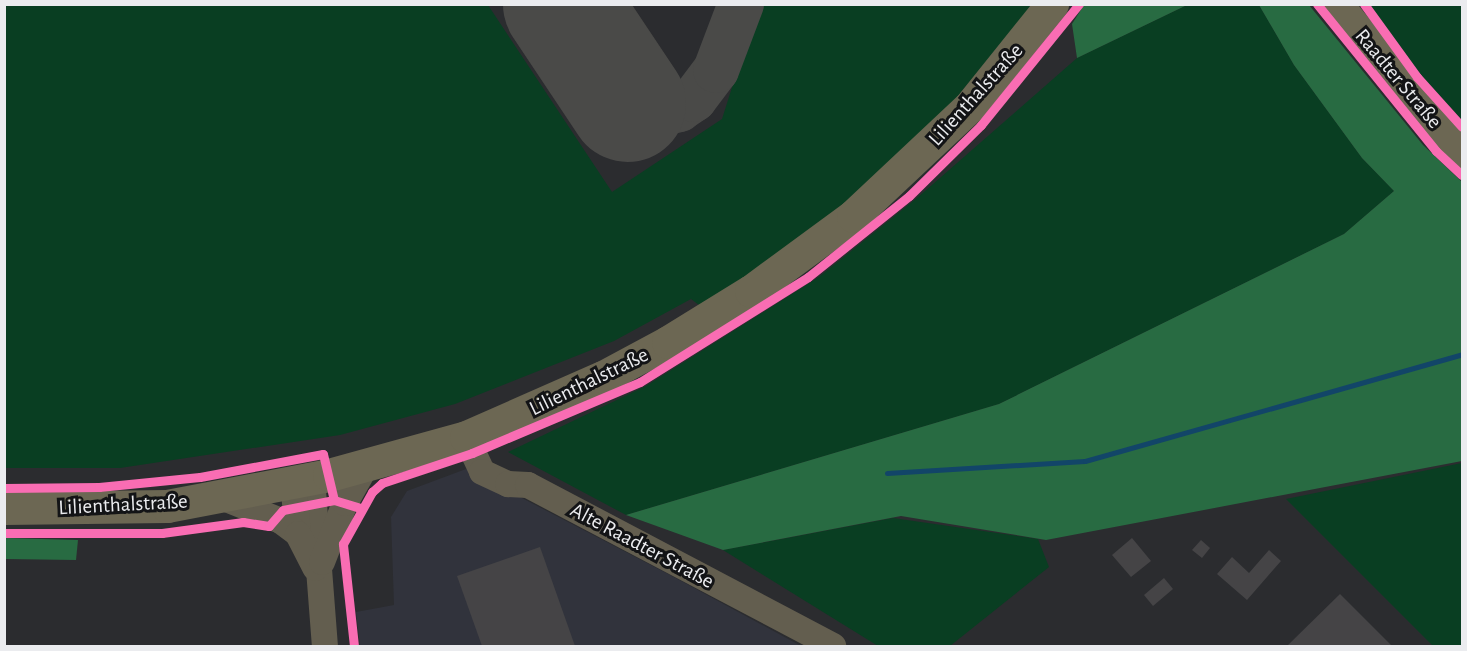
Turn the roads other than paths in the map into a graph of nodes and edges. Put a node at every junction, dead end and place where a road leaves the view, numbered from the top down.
1 (1052, 4) edge
2 (1336, 4) edge
3 (1462, 152) edge
4 (466, 437) junction
5 (366, 466) junction
6 (302, 480) junction
7 (221, 497) junction
8 (4, 508) edge
9 (298, 534) junction
10 (318, 573) junction
11 (325, 646) edge
12 (833, 646) edge

1 - 4 main road, Lilienthalstraße
2 - 3 main road, Raadter Straße
4 - 5 main road, Lilienthalstraße
4 - 12 street, Alte Raadter Straße
5 - 6 main road, Lilienthalstraße
5 - 10 street
6 - 7 main road, Lilienthalstraße
6 - 9 street
6 - 10 street
7 - 8 main road, Lilienthalstraße
7 - 9 street
9 - 10 street
10 - 11 street

